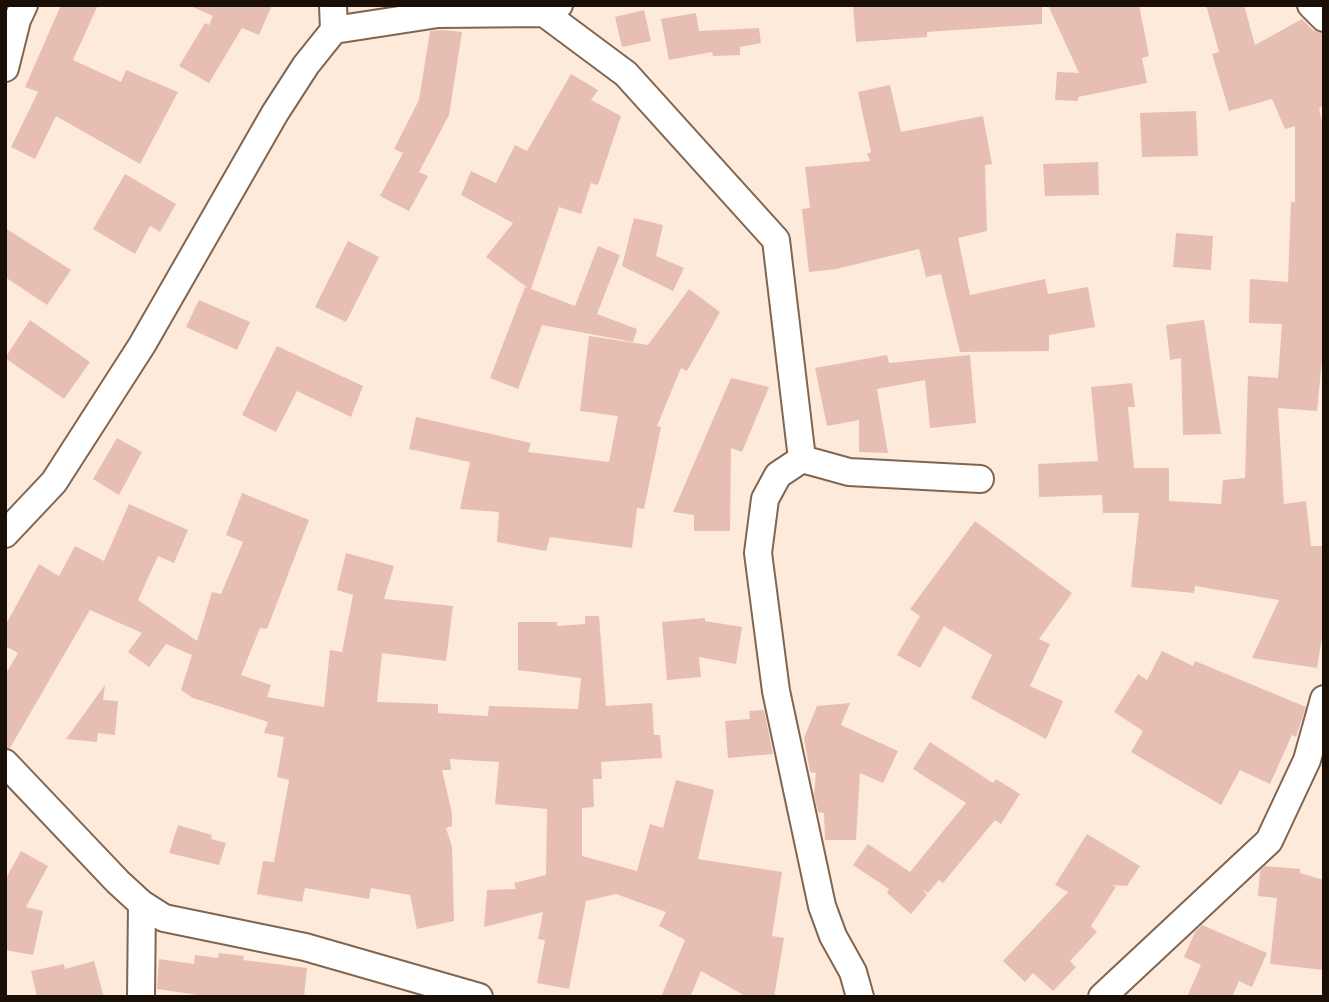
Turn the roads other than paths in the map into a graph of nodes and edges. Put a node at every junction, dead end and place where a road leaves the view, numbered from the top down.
1 (24, 5) edge
2 (1311, 5) edge
3 (552, 9) edge
4 (334, 18) edge
5 (1324, 18) edge
6 (5, 68) edge
7 (802, 459) junction
8 (980, 479) dead end
9 (5, 534) edge
10 (1324, 699) edge
11 (5, 763) edge
12 (142, 904) junction
13 (141, 997) edge
14 (479, 997) edge
15 (860, 997) edge
16 (1102, 997) edge

1 - 6 street
2 - 5 street
3 - 4 street
3 - 7 street
4 - 9 street
7 - 8 street
7 - 15 street
10 - 16 street
11 - 12 street
12 - 13 street
12 - 14 street

